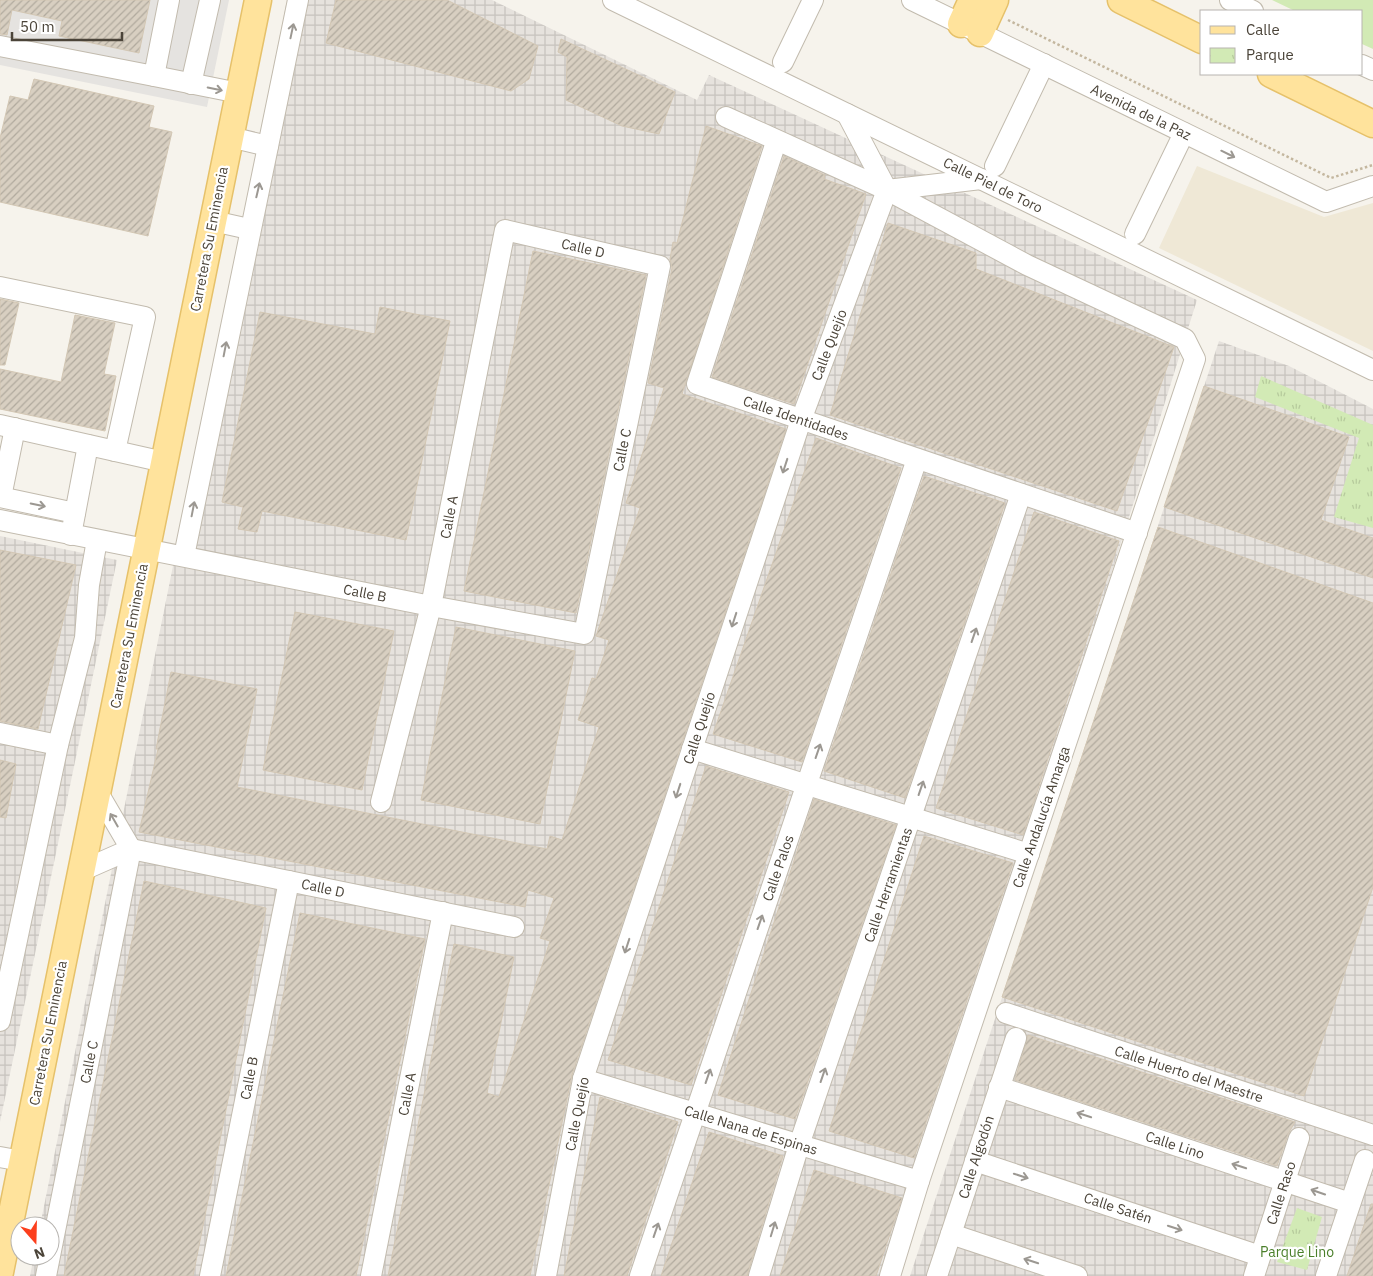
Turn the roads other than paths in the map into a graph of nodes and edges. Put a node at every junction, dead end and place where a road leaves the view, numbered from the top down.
1 (169, 0) edge
2 (210, 0) edge
3 (258, 0) edge
4 (298, 0) edge
5 (613, 0) edge
6 (813, 0) edge
7 (912, 0) edge
8 (1121, 0) edge
9 (1230, 0) edge
10 (1251, 10) edge
11 (980, 14) edge
12 (1200, 39) edge
13 (0, 46) edge
14 (783, 62) dead end
15 (1044, 64) junction
16 (1273, 75) edge
17 (154, 76) junction
18 (191, 84) junction
19 (239, 93) junction
20 (847, 114) junction
21 (726, 117) dead end
22 (1373, 124) edge
23 (1184, 133) junction
24 (230, 137) junction
25 (776, 142) junction
26 (268, 146) junction
27 (988, 172) junction
28 (1373, 186) edge
29 (887, 190) junction
30 (213, 221) junction
31 (249, 229) junction
32 (505, 230) joint
33 (1135, 234) dead end
34 (660, 266) joint
35 (0, 287) edge
36 (1373, 370) edge
37 (801, 420) junction
38 (7, 427) edge
39 (88, 445) junction
40 (115, 451) junction
41 (916, 459) junction
42 (164, 462) junction
43 (1022, 494) junction
44 (0, 497) edge
45 (75, 513) junction
46 (0, 520) edge
47 (1137, 533) junction
48 (71, 534) junction
49 (97, 540) junction
50 (146, 550) junction
51 (184, 556) junction
52 (431, 606) junction
53 (584, 634) joint
54 (0, 733) edge
55 (58, 745) junction
56 (692, 749) junction
57 (806, 785) junction
58 (97, 791) junction
59 (381, 802) dead end
60 (911, 817) junction
61 (131, 849) junction
62 (1029, 854) junction
63 (81, 871) junction
64 (288, 881) junction
65 (444, 912) junction
66 (514, 927) dead end
67 (1006, 1012) dead end
68 (0, 1021) edge
69 (1016, 1038) dead end
70 (583, 1078) junction
71 (999, 1087) junction
72 (695, 1113) junction
73 (1373, 1135) edge
74 (1299, 1138) dead end
75 (799, 1145) junction
76 (11, 1159) edge
77 (1365, 1160) dead end
78 (975, 1161) junction
79 (919, 1181) junction
80 (1285, 1182) junction
81 (1350, 1203) junction
82 (950, 1234) junction
83 (1260, 1256) junction
84 (0, 1272) edge
85 (46, 1276) edge
86 (210, 1276) edge
87 (371, 1276) edge
88 (546, 1276) edge
89 (640, 1276) edge
90 (759, 1276) edge
91 (890, 1276) edge
92 (937, 1276) edge
93 (1077, 1276) edge
94 (1254, 1276) edge
95 (1326, 1276) edge

1 - 17 street
2 - 18 street
3 - 19 main road, Carretera Su Eminencia
26 -> 4 street
5 - 20 street, Calle Piel de Toro
6 - 14 street
7 - 11 street, Avenida de la Paz
8 - 12 main road
9 - 10 street
11 - 15 street, Avenida de la Paz
13 - 17 street
15 - 23 street, Avenida de la Paz
15 - 27 street
16 - 22 main road
17 - 18 street
18 -> 19 street
19 - 24 main road, Carretera Su Eminencia
20 - 27 street, Calle Piel de Toro
20 - 29 street
21 - 25 street
23 -> 28 street, Avenida de la Paz
23 - 33 street
24 - 26 street
24 - 30 main road, Carretera Su Eminencia
25 - 29 street
25 - 37 street, Calle Identidades
31 -> 26 street
27 - 29 street
27 - 36 street, Calle Piel de Toro
29 - 37 street, Calle Quejío
29 - 47 street, Calle Andalucía Amarga
30 - 31 street
30 - 42 main road, Carretera Su Eminencia
51 -> 31 street
32 - 34 street, Calle D
32 - 52 street, Calle A
34 - 53 street, Calle C
35 - 40 street
37 - 41 street, Calle Identidades
37 -> 56 street, Calle Quejío
38 - 39 street
38 - 44 street
39 - 40 street
39 - 45 street
40 - 42 street
41 - 43 street, Calle Identidades
57 -> 41 street, Calle Palos
42 - 50 main road, Carretera Su Eminencia
43 - 47 street, Calle Identidades
60 -> 43 street, Calle Herramientas
44 -> 45 street
45 - 48 street
46 - 48 street, Calle B
47 - 62 street, Calle Andalucía Amarga
48 - 49 street, Calle B
49 - 50 street, Calle B
49 - 55 street
50 - 51 street, Calle B
50 - 58 main road, Carretera Su Eminencia
51 - 52 street, Calle B
52 - 53 street, Calle B
52 - 59 street, Calle A
54 - 55 street
55 - 68 street
56 - 57 street
56 -> 70 street, Calle Quejío
57 - 60 street
72 -> 57 street, Calle Palos
61 -> 58 street
58 - 63 main road, Carretera Su Eminencia
60 - 62 street
75 -> 60 street, Calle Herramientas
61 - 63 street
61 - 64 street, Calle D
61 - 85 street, Calle C
62 - 79 street, Calle Andalucía Amarga
63 - 76 main road, Carretera Su Eminencia
64 - 65 street, Calle D
64 - 86 street, Calle B
65 - 66 street, Calle D
65 - 87 street, Calle A
67 - 73 street, Calle Huerto del Maestre
69 - 71 street, Calle Algodón
70 - 72 street, Calle Nana de Espinas
70 - 88 street, Calle Quejío
71 - 78 street, Calle Algodón
80 -> 71 street, Calle Lino
72 - 75 street, Calle Nana de Espinas
89 -> 72 street, Calle Palos
74 - 80 street, Calle Raso
75 - 79 street, Calle Nana de Espinas
90 -> 75 street, Calle Herramientas
76 - 84 main road, Carretera Su Eminencia
77 - 81 street
78 - 82 street, Calle Algodón
78 -> 83 street, Calle Satén
79 - 91 street, Calle Andalucía Amarga
81 -> 80 street, Calle Lino
80 - 83 street, Calle Raso
81 - 95 street
82 - 92 street, Calle Algodón
93 -> 82 street
83 - 94 street, Calle Raso

